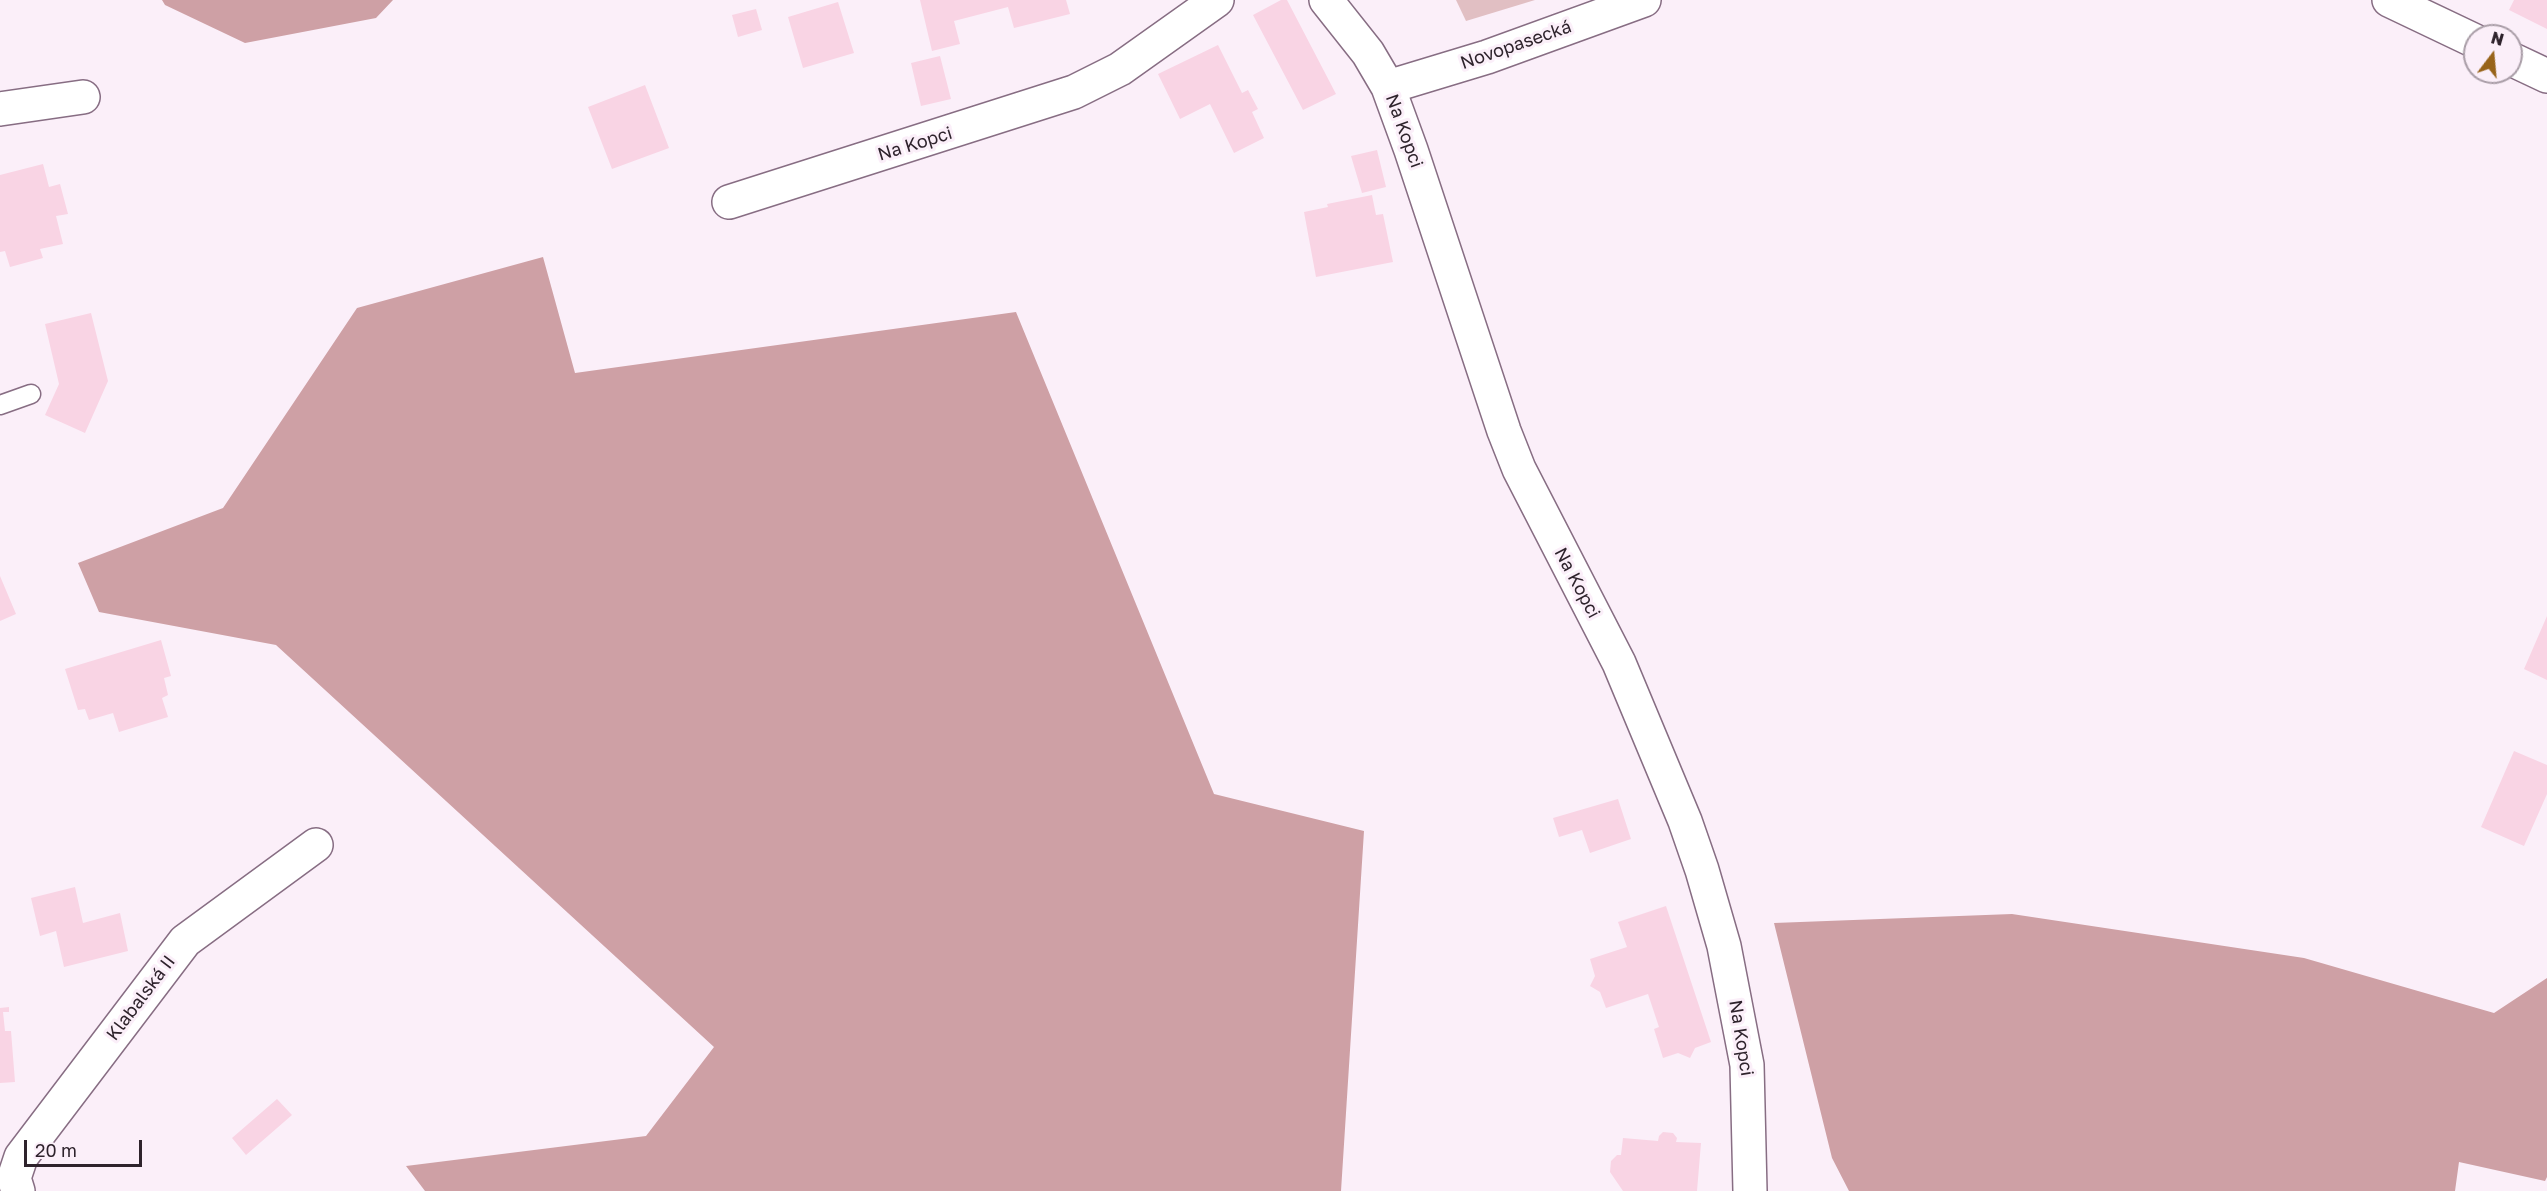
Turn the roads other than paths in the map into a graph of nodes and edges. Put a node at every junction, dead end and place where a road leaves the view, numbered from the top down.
1 (1217, 0) edge
2 (1326, 0) edge
3 (1644, 0) edge
4 (2389, 0) edge
5 (2463, 35) edge
6 (2523, 65) edge
7 (2547, 76) edge
8 (1388, 87) junction
9 (83, 98) dead end
10 (0, 109) edge
11 (729, 202) dead end
12 (31, 394) dead end
13 (0, 405) edge
14 (316, 845) dead end
15 (18, 1191) edge
16 (1750, 1191) edge

1 - 11 street, Na Kopci
2 - 8 street, Na Kopci
3 - 8 street, Novopasecká
4 - 5 street
6 - 7 street
8 - 16 street, Na Kopci
9 - 10 street
12 - 13 lane
14 - 15 street, Klabalská II

